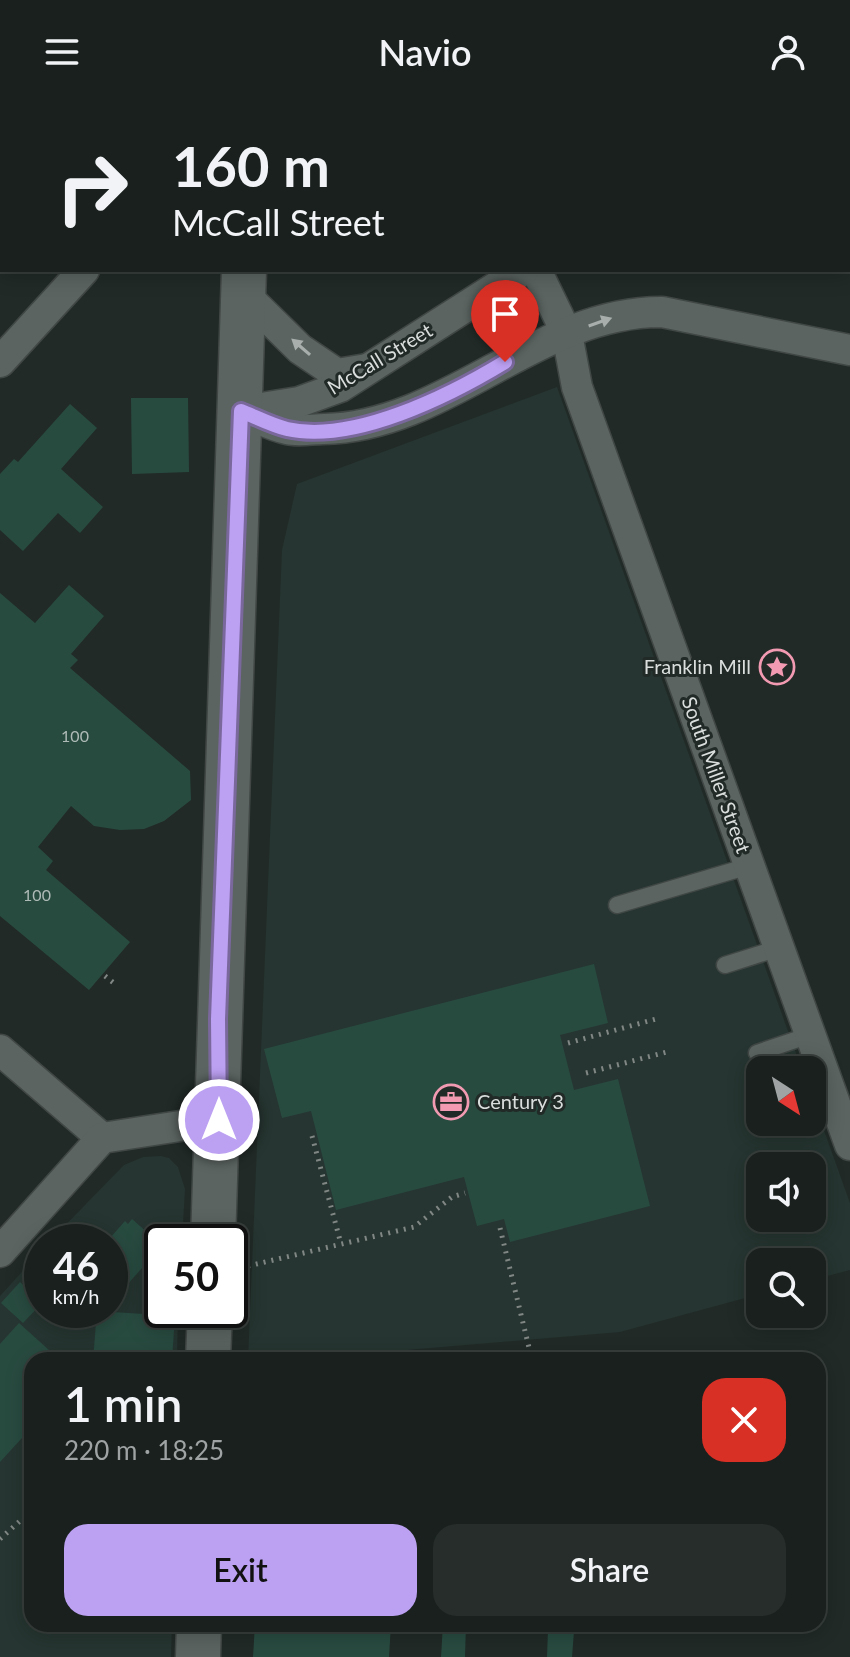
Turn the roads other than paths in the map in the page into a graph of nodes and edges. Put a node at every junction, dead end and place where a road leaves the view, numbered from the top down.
1 (82, 272) edge
2 (520, 272) edge
3 (537, 272) edge
4 (244, 282) edge
5 (567, 334) junction
6 (850, 350) edge
7 (0, 362) edge
8 (369, 369) junction
9 (241, 411) junction
10 (749, 866) junction
11 (617, 905) dead end
12 (779, 948) junction
13 (725, 965) dead end
14 (810, 1035) junction
15 (0, 1050) edge
16 (757, 1053) dead end
17 (840, 1088) edge
18 (219, 1120) junction
19 (102, 1138) junction
20 (850, 1145) edge
21 (228, 1224) edge
22 (0, 1252) edge
23 (209, 1328) edge
24 (208, 1352) edge
25 (199, 1632) edge
26 (198, 1657) edge

1 - 7 street
2 - 8 street, McCall Street
3 - 5 street, South Miller Street
8 -> 4 street
4 - 9 main road
5 -> 6 street, McCall Street
5 - 9 street, McCall Street
5 - 10 street, South Miller Street
8 - 9 street, McCall Street
9 - 18 main road
10 - 11 lane
10 - 12 street, South Miller Street
12 - 13 lane
12 - 14 street, South Miller Street
14 - 16 lane
14 - 17 street, South Miller Street
15 - 19 street
17 - 20 street, South Miller Street
18 - 19 street
18 - 21 main road
19 - 22 street
23 - 24 main road
25 - 26 main road

